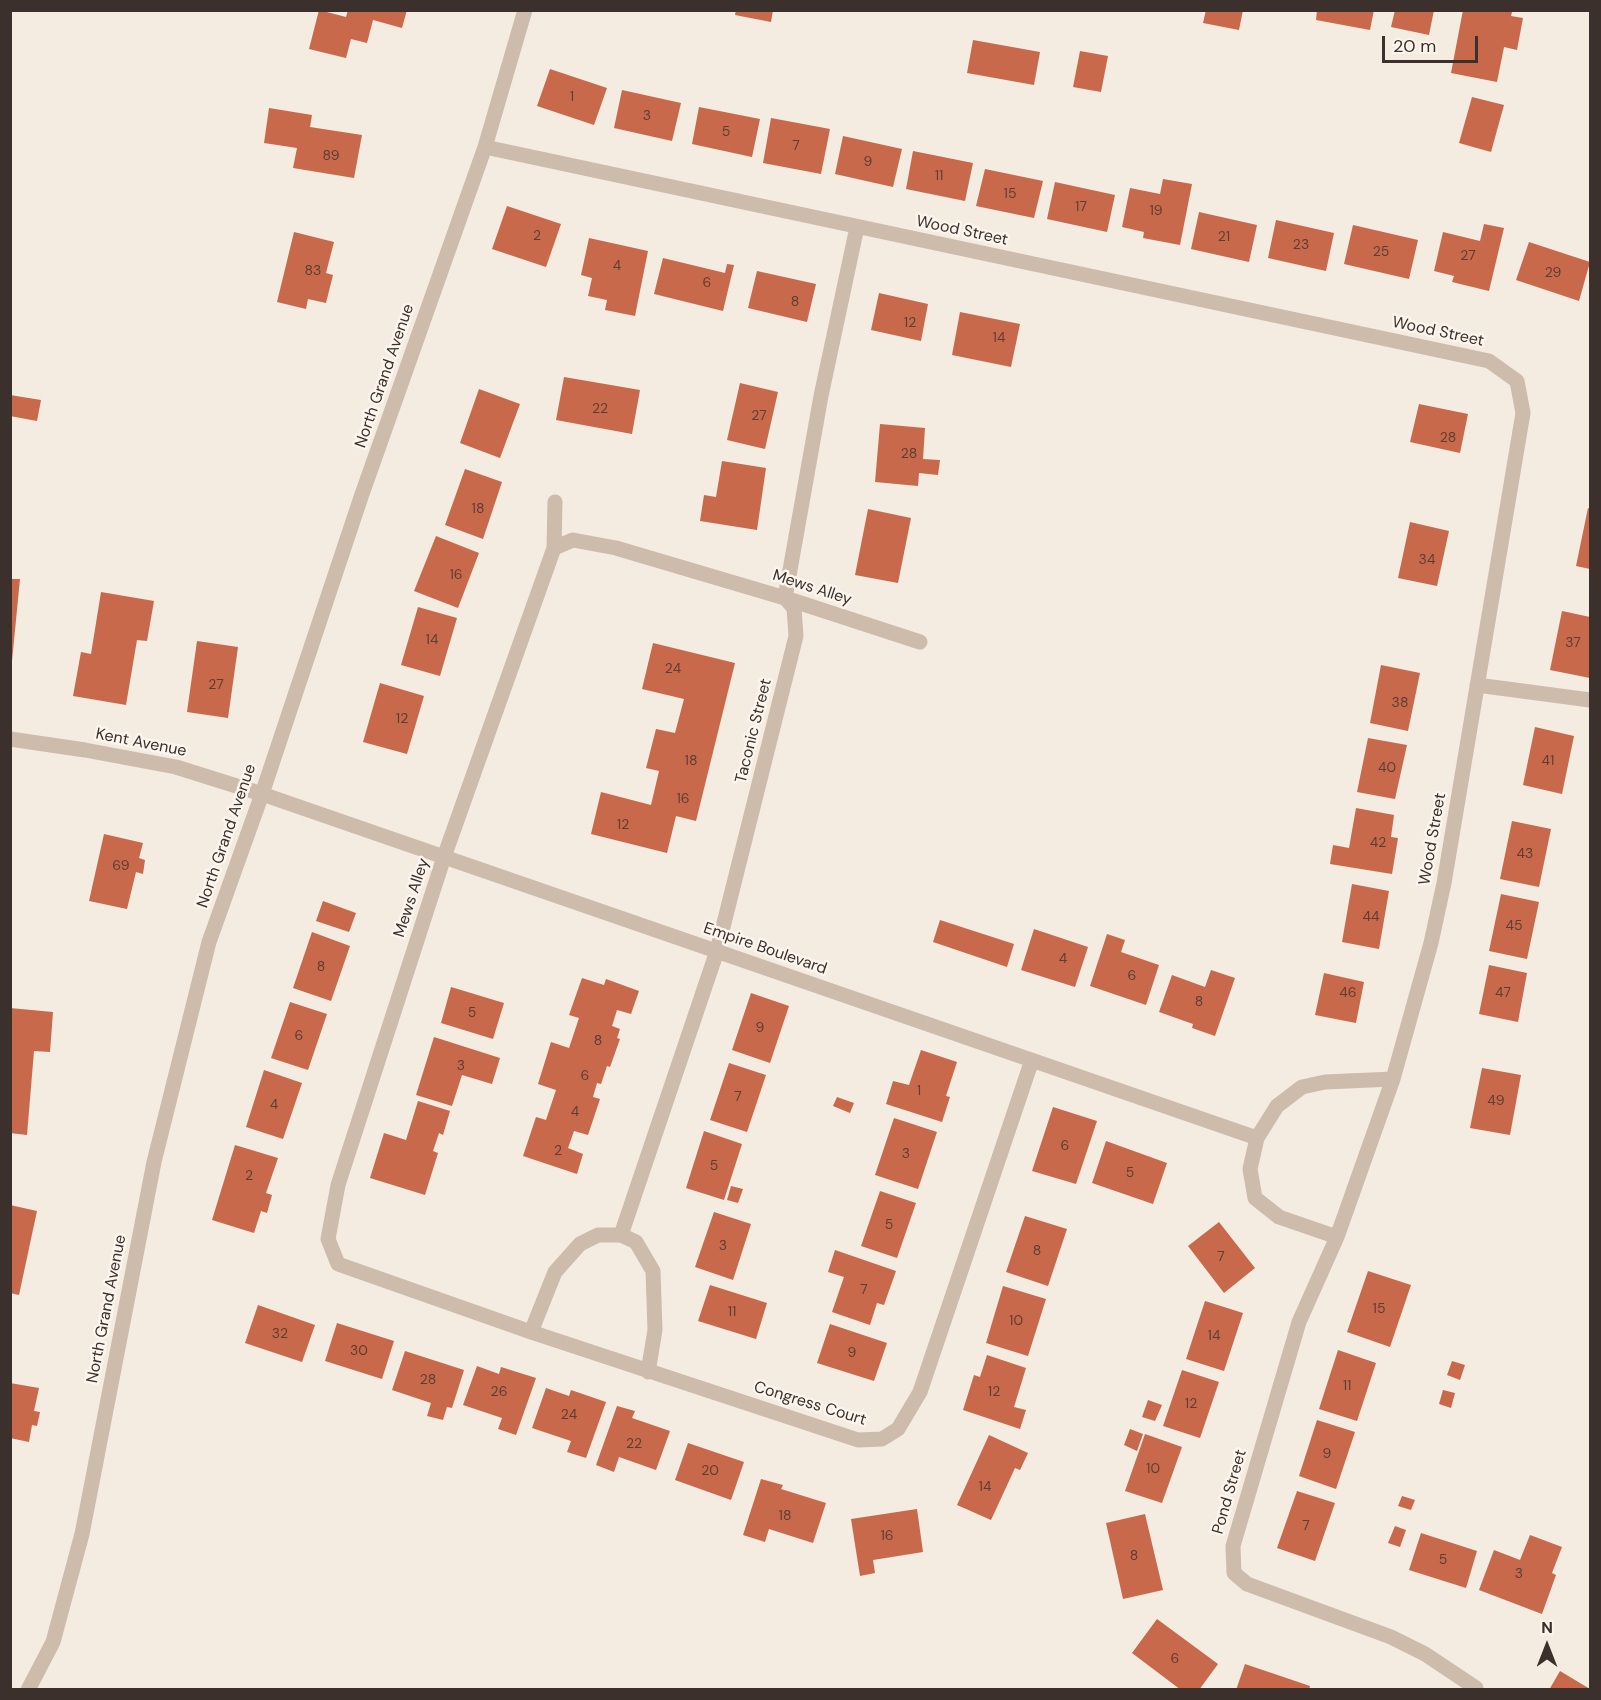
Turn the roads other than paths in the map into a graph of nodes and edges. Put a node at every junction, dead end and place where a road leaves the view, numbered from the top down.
1 (525, 10) edge
2 (485, 147) junction
3 (857, 227) junction
4 (555, 502) dead end
5 (554, 548) junction
6 (785, 598) junction
7 (920, 642) dead end
8 (1478, 685) junction
9 (1590, 700) edge
10 (10, 739) edge
11 (262, 794) junction
12 (444, 857) junction
13 (717, 951) junction
14 (1032, 1060) junction
15 (1393, 1079) junction
16 (1257, 1138) junction
17 (621, 1234) junction
18 (1337, 1237) junction
19 (338, 1264) joint
20 (531, 1332) junction
21 (648, 1372) junction
22 (1476, 1688) edge
23 (28, 1689) edge

1 - 2 street, North Grand Avenue
2 - 3 street, Wood Street
2 - 11 street, North Grand Avenue
3 - 6 street
3 - 8 street, Wood Street
4 - 5 street, Mews Alley
5 - 6 street, Mews Alley
5 - 12 street, Mews Alley
6 - 7 street, Mews Alley
6 - 13 street, Taconic Street
8 - 9 street
8 - 15 street, Wood Street
10 - 11 street, Kent Avenue
11 - 12 street, Empire Boulevard
11 - 23 street, North Grand Avenue
12 - 13 street, Empire Boulevard
12 - 19 street, Mews Alley
13 - 14 street, Empire Boulevard
13 - 17 street, Taconic Street
14 - 16 street, Empire Boulevard
14 - 21 street, Congress Court
15 - 16 street
15 - 18 street, Wood Street
16 - 18 street
17 - 20 street
17 - 21 street
18 - 22 street, Pond Street
19 - 20 street, Congress Court
20 - 21 street, Congress Court

